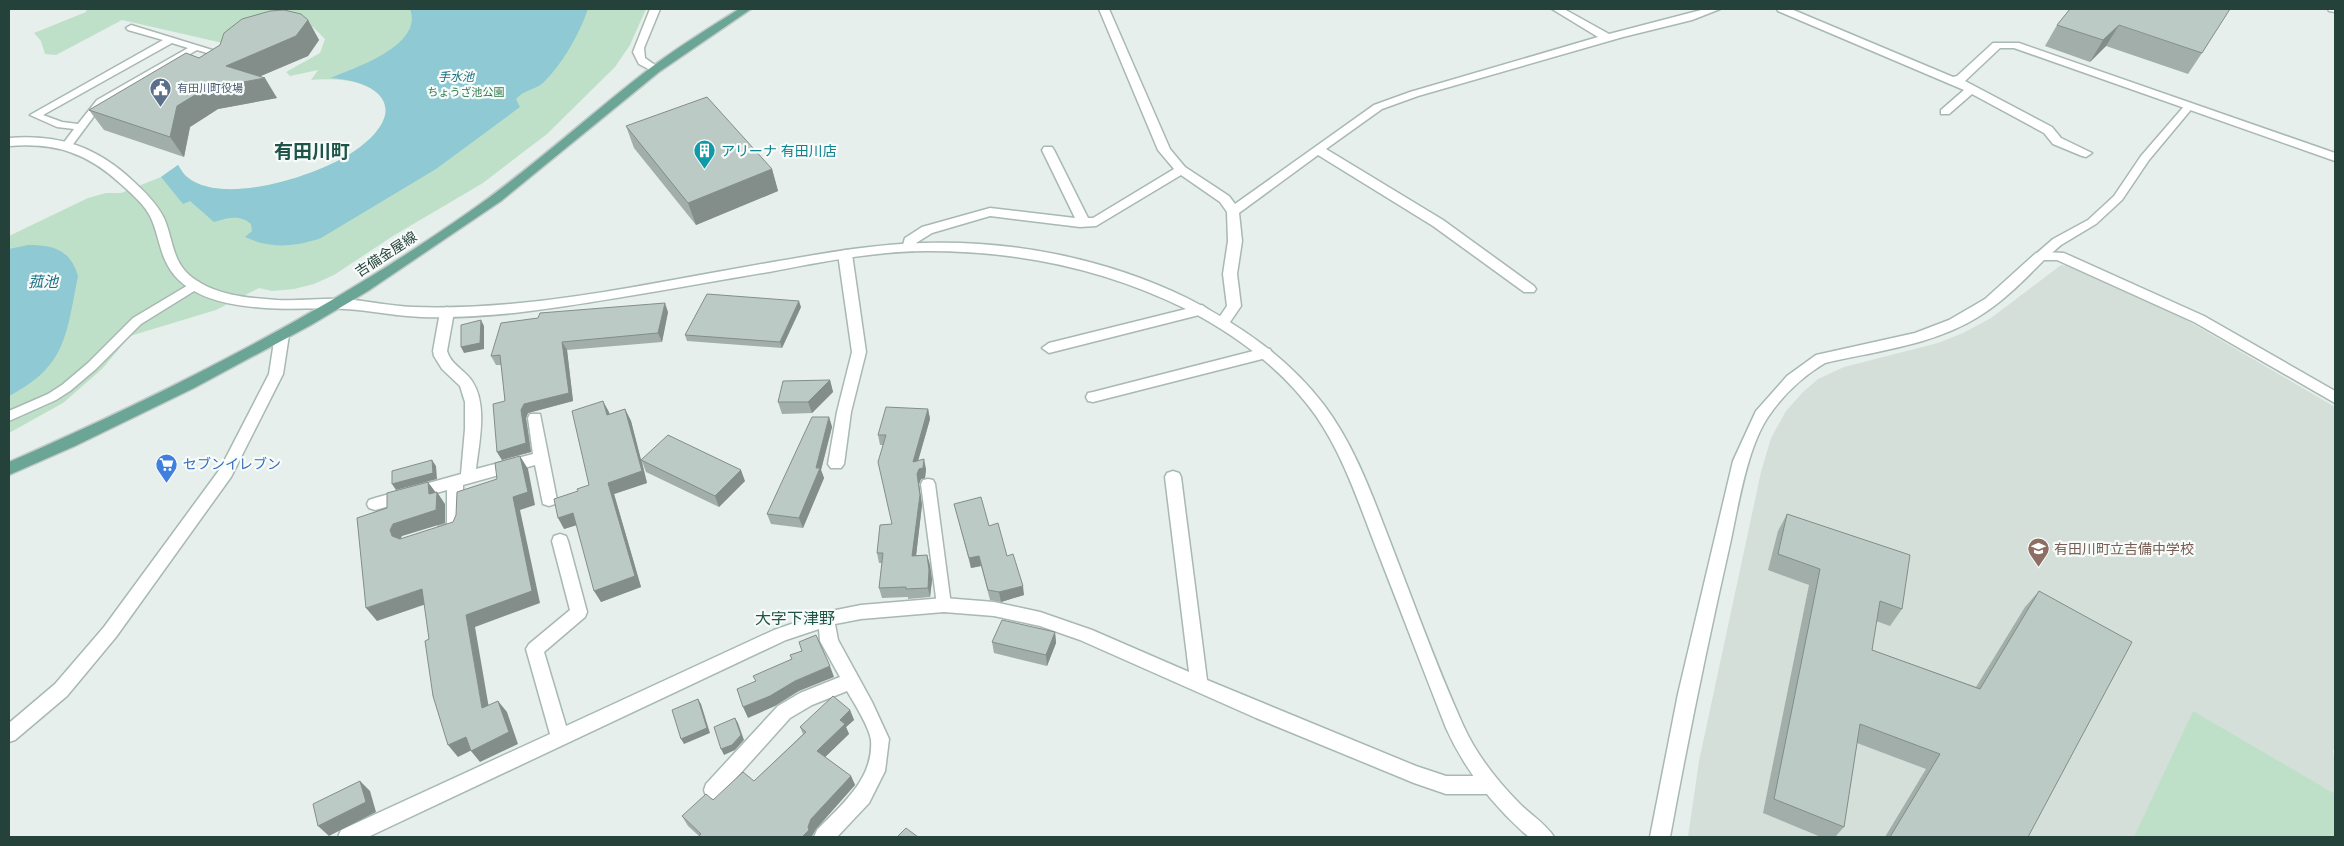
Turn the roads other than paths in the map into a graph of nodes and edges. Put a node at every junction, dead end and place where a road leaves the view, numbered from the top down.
1 (655, 9) edge
2 (746, 9) edge
3 (1104, 9) edge
4 (1557, 9) edge
5 (1714, 9) edge
6 (1782, 9) edge
7 (131, 28) dead end
8 (1607, 37) junction
9 (170, 40) junction
10 (196, 47) junction
11 (217, 53) edge
12 (656, 70) junction
13 (141, 78) junction
14 (1956, 81) junction
15 (157, 83) edge
16 (1970, 90) junction
17 (2189, 106) junction
18 (104, 112) edge
19 (1945, 112) dead end
20 (91, 113) junction
21 (81, 127) junction
22 (9, 142) edge
23 (67, 145) junction
24 (1316, 149) junction
25 (1048, 150) dead end
26 (2086, 153) dead end
27 (2335, 157) edge
28 (1181, 170) junction
29 (1233, 212) junction
30 (1084, 223) junction
31 (909, 248) junction
32 (845, 254) junction
33 (2041, 256) junction
34 (195, 285) junction
35 (1529, 289) dead end
36 (337, 304) junction
37 (1202, 310) junction
38 (447, 312) junction
39 (1224, 322) junction
40 (282, 335) junction
41 (1049, 348) dead end
42 (1265, 353) junction
43 (1093, 397) dead end
44 (2335, 398) edge
45 (9, 416) edge
46 (535, 418) dead end
47 (542, 457) junction
48 (836, 464) dead end
49 (9, 470) edge
50 (1173, 476) dead end
51 (461, 480) junction
52 (928, 484) dead end
53 (549, 500) dead end
54 (374, 504) dead end
55 (428, 537) edge
56 (560, 541) dead end
57 (944, 605) junction
58 (826, 619) junction
59 (851, 681) junction
60 (1199, 685) junction
61 (9, 734) edge
62 (560, 737) junction
63 (1488, 785) junction
64 (712, 790) dead end
65 (348, 837) edge
66 (824, 837) edge
67 (1544, 837) edge
68 (1660, 837) edge

1 - 12 street
2 - 12 main road, 吉備金屋線
3 - 28 street
4 - 8 street
5 - 8 street
6 - 14 street
7 - 9 lane
8 - 24 street
9 - 10 lane
9 - 21 lane
10 - 11 lane
10 - 13 lane
12 - 36 main road, 吉備金屋線
13 - 15 lane
13 - 20 lane
14 - 16 street
14 - 17 street
16 - 19 street
16 - 26 street
17 - 27 street
17 - 33 lane
18 - 20 lane
20 - 21 lane
21 - 23 lane
22 - 23 street
23 - 34 street
24 - 29 street
24 - 35 street
25 - 30 street
28 - 29 street
28 - 30 street
29 - 39 street
30 - 31 street
31 - 32 street
31 - 37 street
32 - 38 street
32 - 48 street
33 - 44 street
33 - 68 street
34 - 36 street
34 - 45 lane
36 - 38 street
36 - 40 main road, 吉備金屋線
37 - 39 street
37 - 41 street
38 - 51 street
39 - 42 street
40 - 49 main road, 吉備金屋線
40 - 61 street
42 - 43 street
42 - 63 street
46 - 47 street
47 - 51 street
47 - 53 street
50 - 60 street
51 - 54 street
51 - 55 street
52 - 57 lane
56 - 62 street
57 - 58 street
57 - 60 street
58 - 59 street
58 - 62 street
59 - 64 street
59 - 66 street
60 - 63 street
62 - 65 street
63 - 67 street

